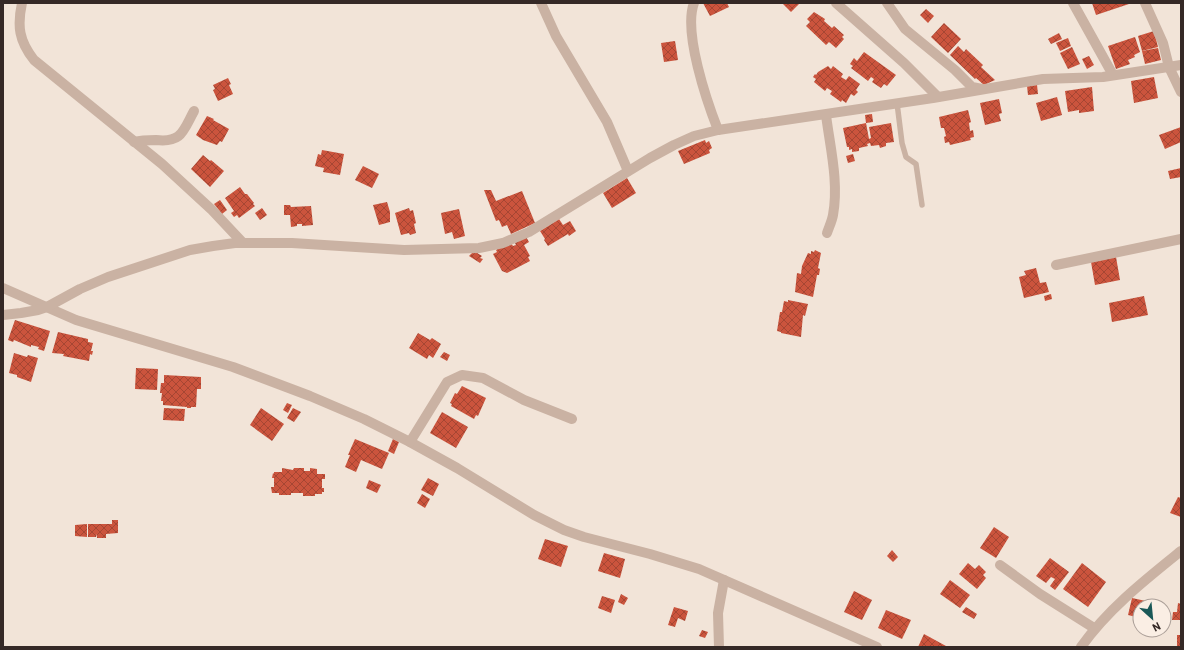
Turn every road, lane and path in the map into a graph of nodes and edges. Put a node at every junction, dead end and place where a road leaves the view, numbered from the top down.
1 (22, 3) edge
2 (541, 3) edge
3 (694, 3) edge
4 (836, 3) edge
5 (887, 3) edge
6 (1073, 3) edge
7 (1145, 3) edge
8 (1181, 65) edge
9 (1169, 66) junction
10 (1113, 75) junction
11 (988, 90) junction
12 (1181, 92) edge
13 (938, 97) junction
14 (897, 103) junction
15 (194, 111) dead end
16 (826, 115) junction
17 (718, 130) junction
18 (134, 142) junction
19 (628, 171) junction
20 (922, 205) dead end
21 (827, 232) dead end
22 (1181, 239) edge
23 (243, 243) junction
24 (1056, 265) dead end
25 (3, 288) edge
26 (47, 307) junction
27 (3, 315) edge
28 (572, 419) dead end
29 (410, 442) junction
30 (1181, 550) edge
31 (1000, 565) dead end
32 (724, 580) junction
33 (1094, 628) junction
34 (719, 647) edge
35 (877, 647) edge
36 (1081, 647) edge

1 - 18 street
2 - 19 street
3 - 17 street
4 - 13 street
5 - 11 street
6 - 10 street
7 - 9 street
8 - 9 street
9 - 10 street
9 - 12 street
10 - 11 street
11 - 13 street
13 - 14 street
14 - 16 street
14 - 20 lane
15 - 18 street
16 - 17 street
16 - 21 street
17 - 19 street
18 - 23 street
19 - 23 street
22 - 24 street
23 - 26 street
25 - 26 street
26 - 27 street
26 - 29 street
28 - 29 street
29 - 32 street
30 - 33 street
31 - 33 street
32 - 34 street
32 - 35 street
33 - 36 street

